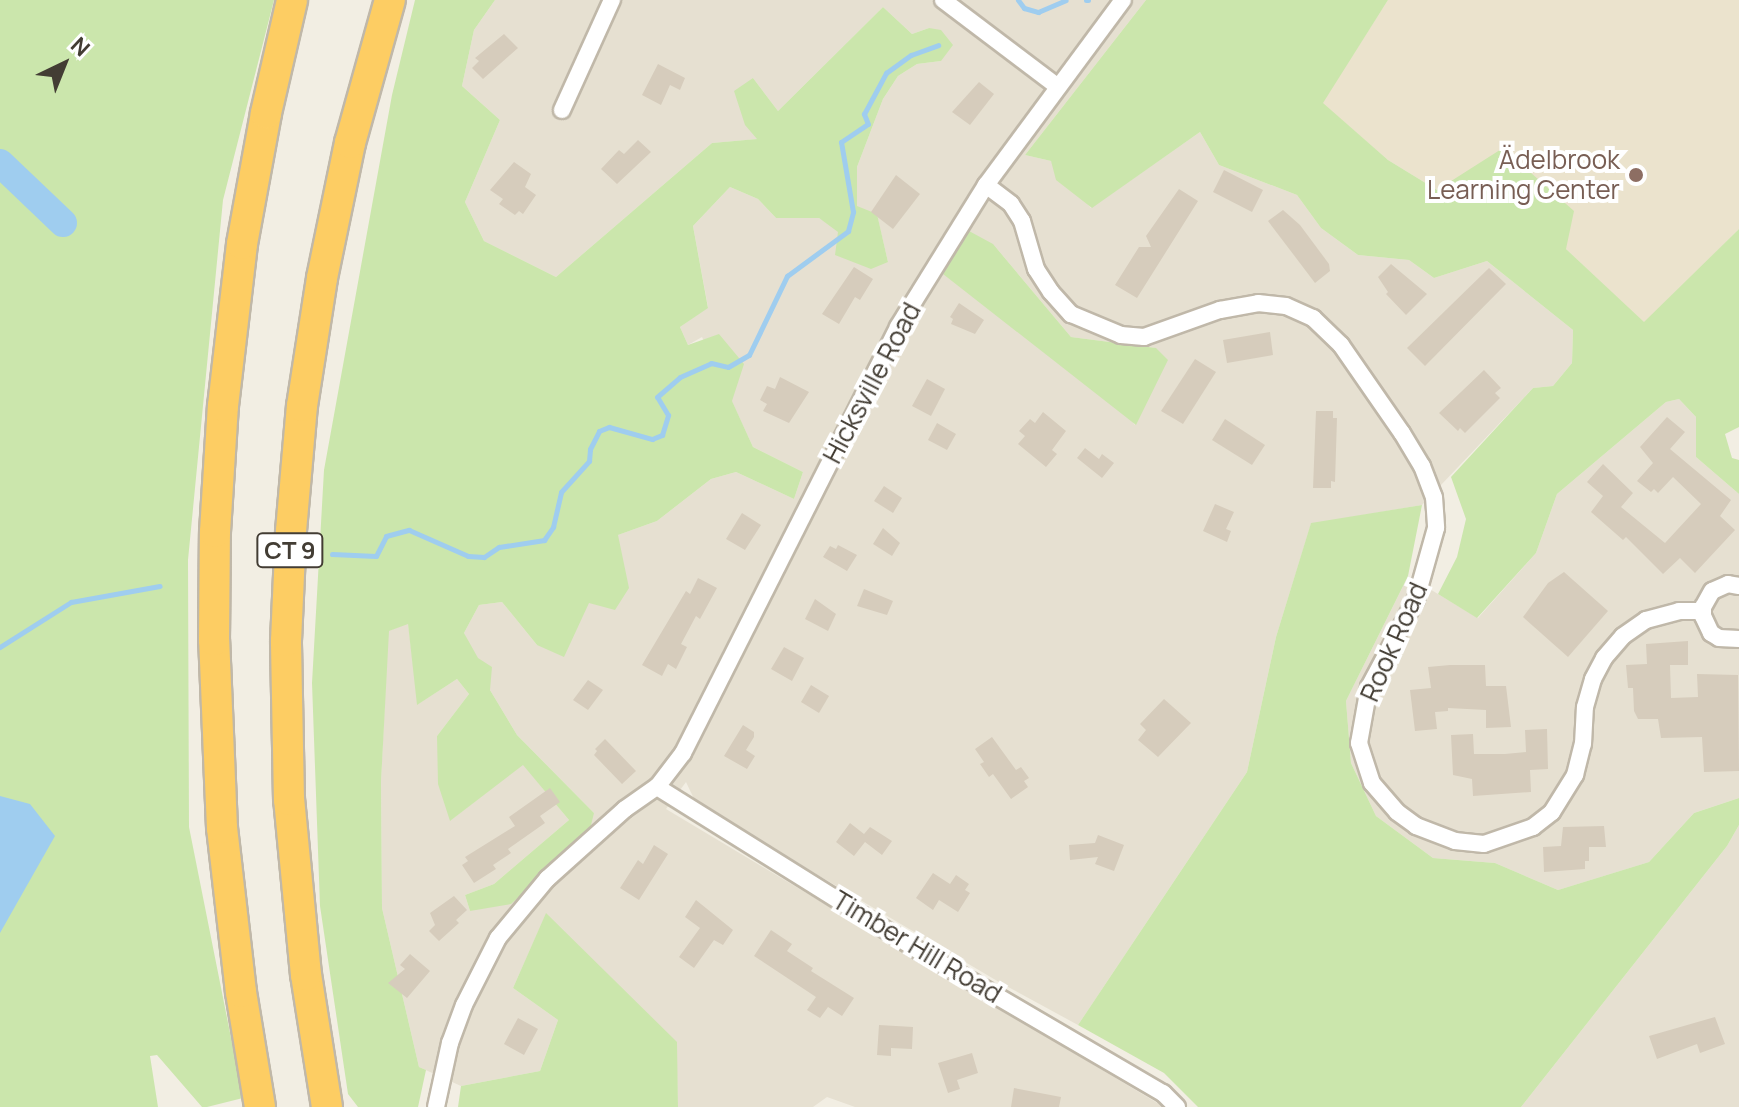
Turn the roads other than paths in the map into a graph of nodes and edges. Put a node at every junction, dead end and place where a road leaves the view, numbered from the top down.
1 (292, 0) edge
2 (390, 0) edge
3 (612, 0) edge
4 (943, 0) edge
5 (1123, 0) edge
6 (1058, 87) junction
7 (562, 110) dead end
8 (986, 185) junction
9 (1739, 586) edge
10 (1703, 611) junction
11 (1739, 639) edge
12 (657, 787) junction
13 (260, 1107) edge
14 (327, 1107) edge
15 (436, 1107) edge
16 (1177, 1107) edge

1 - 13 highway
2 - 14 highway, CT 9
3 - 7 street
4 - 6 street
5 - 6 street, Hicksville Road
6 - 8 street, Hicksville Road
8 - 10 street, Rook Road
8 - 12 street, Hicksville Road
9 - 10 street
10 - 11 street
12 - 15 street, Hicksville Road
12 - 16 street, Timber Hill Road

